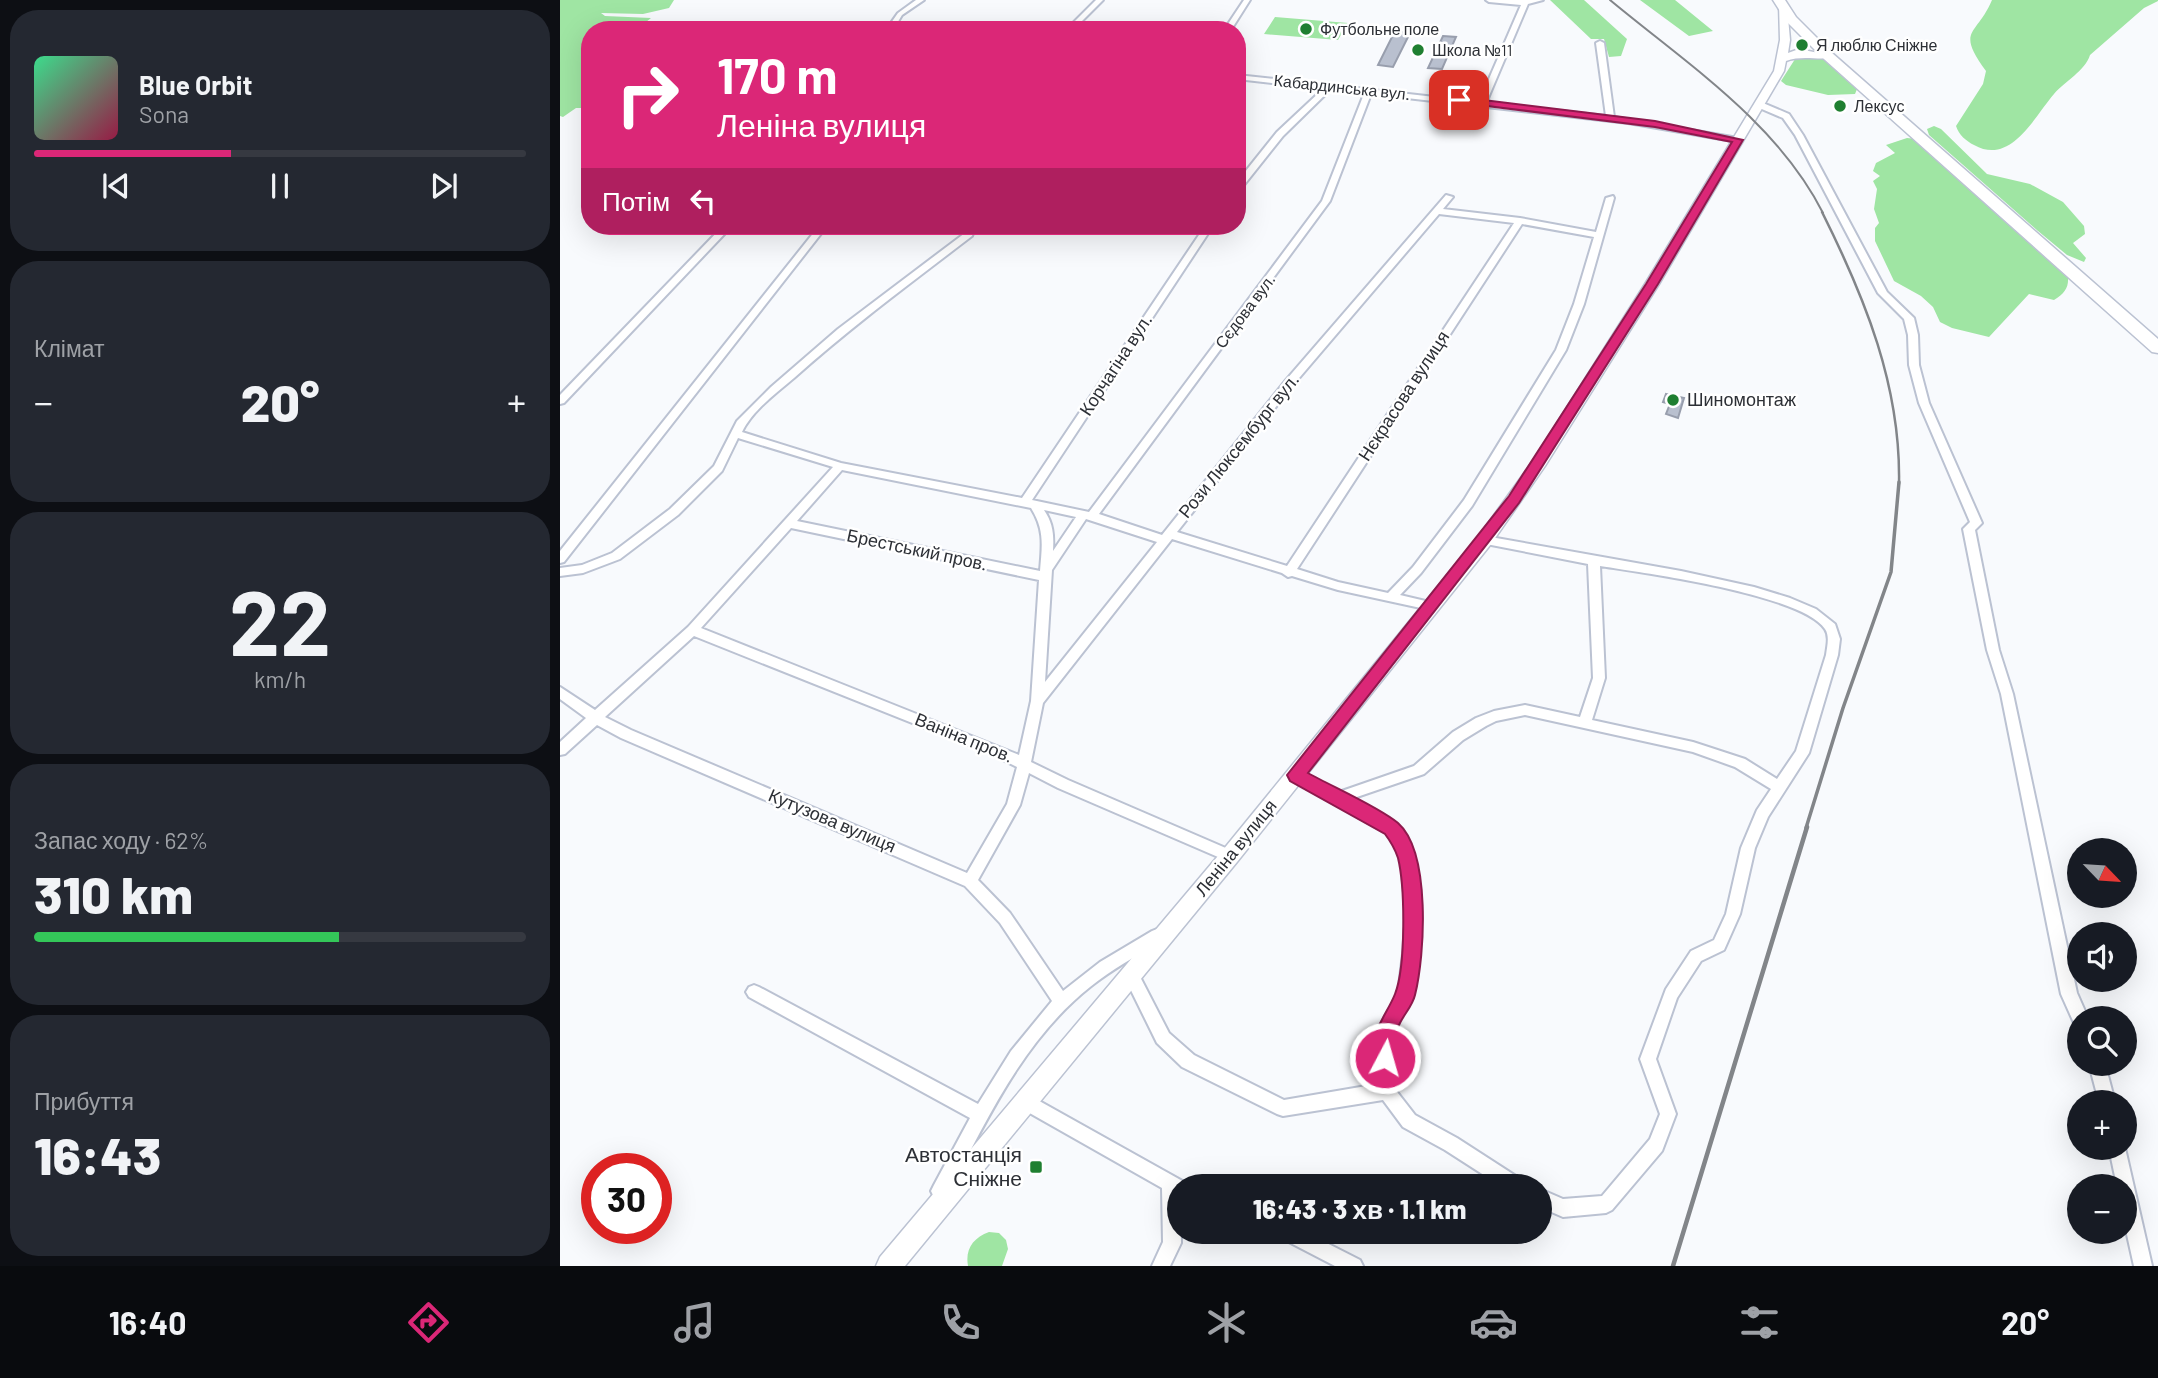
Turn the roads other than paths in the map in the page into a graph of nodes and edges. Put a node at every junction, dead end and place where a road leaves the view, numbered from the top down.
1 (921, 0) edge
2 (1100, 0) edge
3 (1247, 0) edge
4 (1489, 0) edge
5 (1540, 0) edge
6 (1525, 3) junction
7 (1780, 3) edge
8 (895, 21) edge
9 (1078, 21) edge
10 (1233, 21) edge
11 (1600, 43) dead end
12 (1828, 56) junction
13 (1784, 58) junction
14 (1246, 78) edge
15 (1330, 86) junction
16 (1369, 90) junction
17 (1482, 103) junction
18 (1760, 104) junction
19 (1610, 119) junction
20 (1738, 140) junction
21 (1246, 177) edge
22 (1449, 197) dead end
23 (1610, 198) dead end
24 (1437, 211) junction
25 (1520, 221) junction
26 (719, 235) edge
27 (816, 235) edge
28 (968, 235) edge
29 (1203, 235) edge
30 (1599, 235) junction
31 (2158, 348) edge
32 (560, 401) edge
33 (736, 434) junction
34 (840, 466) junction
35 (1030, 505) junction
36 (1088, 516) junction
37 (788, 523) junction
38 (1167, 537) junction
39 (1485, 540) junction
40 (560, 559) edge
41 (1594, 561) junction
42 (560, 572) edge
43 (1046, 573) junction
44 (1288, 573) junction
45 (1391, 597) junction
46 (1430, 606) junction
47 (692, 630) junction
48 (560, 692) edge
49 (1037, 701) junction
50 (596, 718) junction
51 (1585, 721) junction
52 (560, 750) edge
53 (1025, 763) junction
54 (1296, 775) junction
55 (1779, 787) junction
56 (1339, 798) junction
57 (1230, 856) junction
58 (970, 881) junction
59 (1170, 928) junction
60 (1131, 974) junction
61 (754, 992) dead end
62 (1061, 1002) junction
63 (2076, 1006) edge
64 (1386, 1091) junction
65 (1025, 1101) junction
66 (981, 1115) junction
67 (2120, 1160) edge
68 (1497, 1174) edge
69 (1167, 1182) edge
70 (1552, 1203) edge
71 (919, 1230) junction
72 (1172, 1244) edge
73 (1311, 1244) edge
74 (889, 1266) edge
75 (1161, 1266) edge
76 (1354, 1266) edge
77 (2143, 1266) edge

1 - 8 street
2 - 9 street
3 - 10 street
4 - 6 street
5 - 6 street
6 - 17 street
7 - 12 main road
7 - 13 main road
11 - 19 street
12 - 13 main road
12 - 31 main road
13 - 18 main road, Леніна вулиця
14 - 15 street, Кабардинська вул.
15 - 16 street, Кабардинська вул.
15 - 21 street
16 - 17 street, Кабардинська вул.
16 - 36 street, Сєдова вул.
17 - 19 street, Кабардинська вул.
18 - 20 main road, Леніна вулиця
18 - 63 street
19 - 20 street, Кабардинська вул.
20 - 39 main road, Леніна вулиця
22 - 24 street, Рози Люксембург вул.
23 - 30 street
24 - 25 street
24 - 38 street, Рози Люксембург вул.
25 - 30 street
25 - 44 street, Нєкрасова вулиця
26 - 32 street
27 - 40 street
28 - 33 street
29 - 35 street, Корчагіна вул.
30 - 45 street
33 - 34 street
33 - 42 street
34 - 35 street
34 - 37 street
35 - 36 street
35 - 43 street
36 - 38 street
36 - 43 street, Сєдова вул.
37 - 43 street, Брестський пров.
37 - 47 street
38 - 44 street
38 - 49 street, Рози Люксембург вул.
39 - 41 street
39 - 46 main road, Леніна вулиця
41 - 51 street
41 - 55 street
43 - 49 street
44 - 45 street
45 - 46 street
46 - 54 main road, Леніна вулиця
47 - 50 street
47 - 53 street, Ваніна пров.
48 - 50 street, Кутузова вулиця
49 - 53 street
50 - 52 street
50 - 58 street, Кутузова вулиця
51 - 55 street
51 - 56 street
53 - 57 street, Ваніна пров.
53 - 58 street
54 - 56 street
54 - 57 main road, Леніна вулиця
55 - 70 street
56 - 64 street
57 - 59 main road, Леніна вулиця
58 - 62 street, Кутузова вулиця
59 - 60 main road, Леніна вулиця
59 - 62 street
60 - 64 street
60 - 65 main road, Леніна вулиця
61 - 66 street
62 - 66 street
64 - 68 street
65 - 69 street
65 - 71 main road, Леніна вулиця
66 - 71 street
67 - 77 street
71 - 74 main road, Леніна вулиця
72 - 75 street
73 - 76 street

